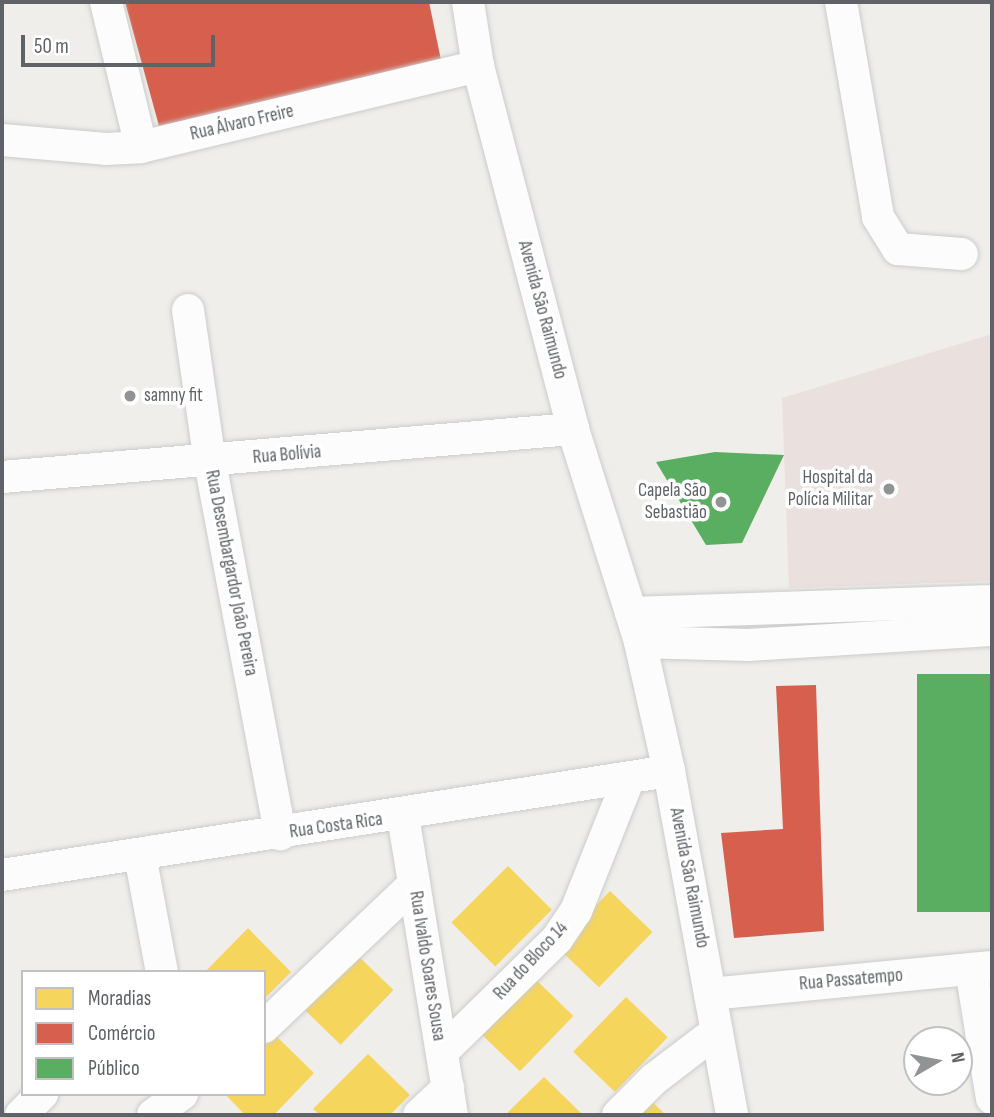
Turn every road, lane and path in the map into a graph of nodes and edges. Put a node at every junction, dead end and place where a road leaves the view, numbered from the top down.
1 (106, 2) edge
2 (468, 2) edge
3 (841, 2) edge
4 (478, 66) junction
5 (2, 140) edge
6 (141, 147) junction
7 (962, 254) dead end
8 (188, 310) dead end
9 (573, 429) junction
10 (210, 462) junction
11 (2, 477) edge
12 (992, 601) edge
13 (635, 628) junction
14 (992, 631) edge
15 (669, 772) junction
16 (629, 778) junction
17 (403, 816) junction
18 (280, 834) junction
19 (140, 855) junction
20 (2, 875) edge
21 (414, 884) junction
22 (981, 968) edge
23 (162, 970) edge
24 (710, 993) junction
25 (266, 1025) edge
26 (717, 1031) junction
27 (442, 1052) junction
28 (40, 1096) edge
29 (180, 1096) edge
30 (183, 1096) edge
31 (992, 1098) edge
32 (450, 1102) edge
33 (20, 1115) edge
34 (153, 1115) edge
35 (187, 1115) edge
36 (419, 1115) edge
37 (618, 1115) edge
38 (732, 1115) edge

1 - 6 street
2 - 4 street, Avenida São Raimundo
3 - 7 street
4 - 6 street, Rua Álvaro Freire
4 - 9 street, Avenida São Raimundo
5 - 6 street, Rua Álvaro Freire
8 - 10 street, Rua Desembargardor João Pereira
9 - 10 street, Rua Bolívia
9 - 13 street, Avenida São Raimundo
10 - 11 street, Rua Bolívia
10 - 18 street, Rua Desembargardor João Pereira
12 - 13 street
13 - 14 street
13 - 15 street, Avenida São Raimundo
15 - 16 street, Rua Costa Rica
15 - 24 street, Avenida São Raimundo
16 - 17 street, Rua Costa Rica
16 - 27 street, Rua do Bloco 14
17 - 18 street, Rua Costa Rica
17 - 21 street, Rua Ivaldo Soares Sousa
18 - 19 street, Rua Costa Rica
19 - 20 street, Rua Costa Rica
19 - 23 street
21 - 25 street
21 - 27 street, Rua Ivaldo Soares Sousa
22 - 24 street, Rua Passatempo
22 - 31 street
24 - 26 street, Avenida São Raimundo
26 - 37 street
26 - 38 street, Avenida São Raimundo
27 - 32 street, Rua Ivaldo Soares Sousa
28 - 33 street
29 - 34 street
30 - 35 street
32 - 36 street

